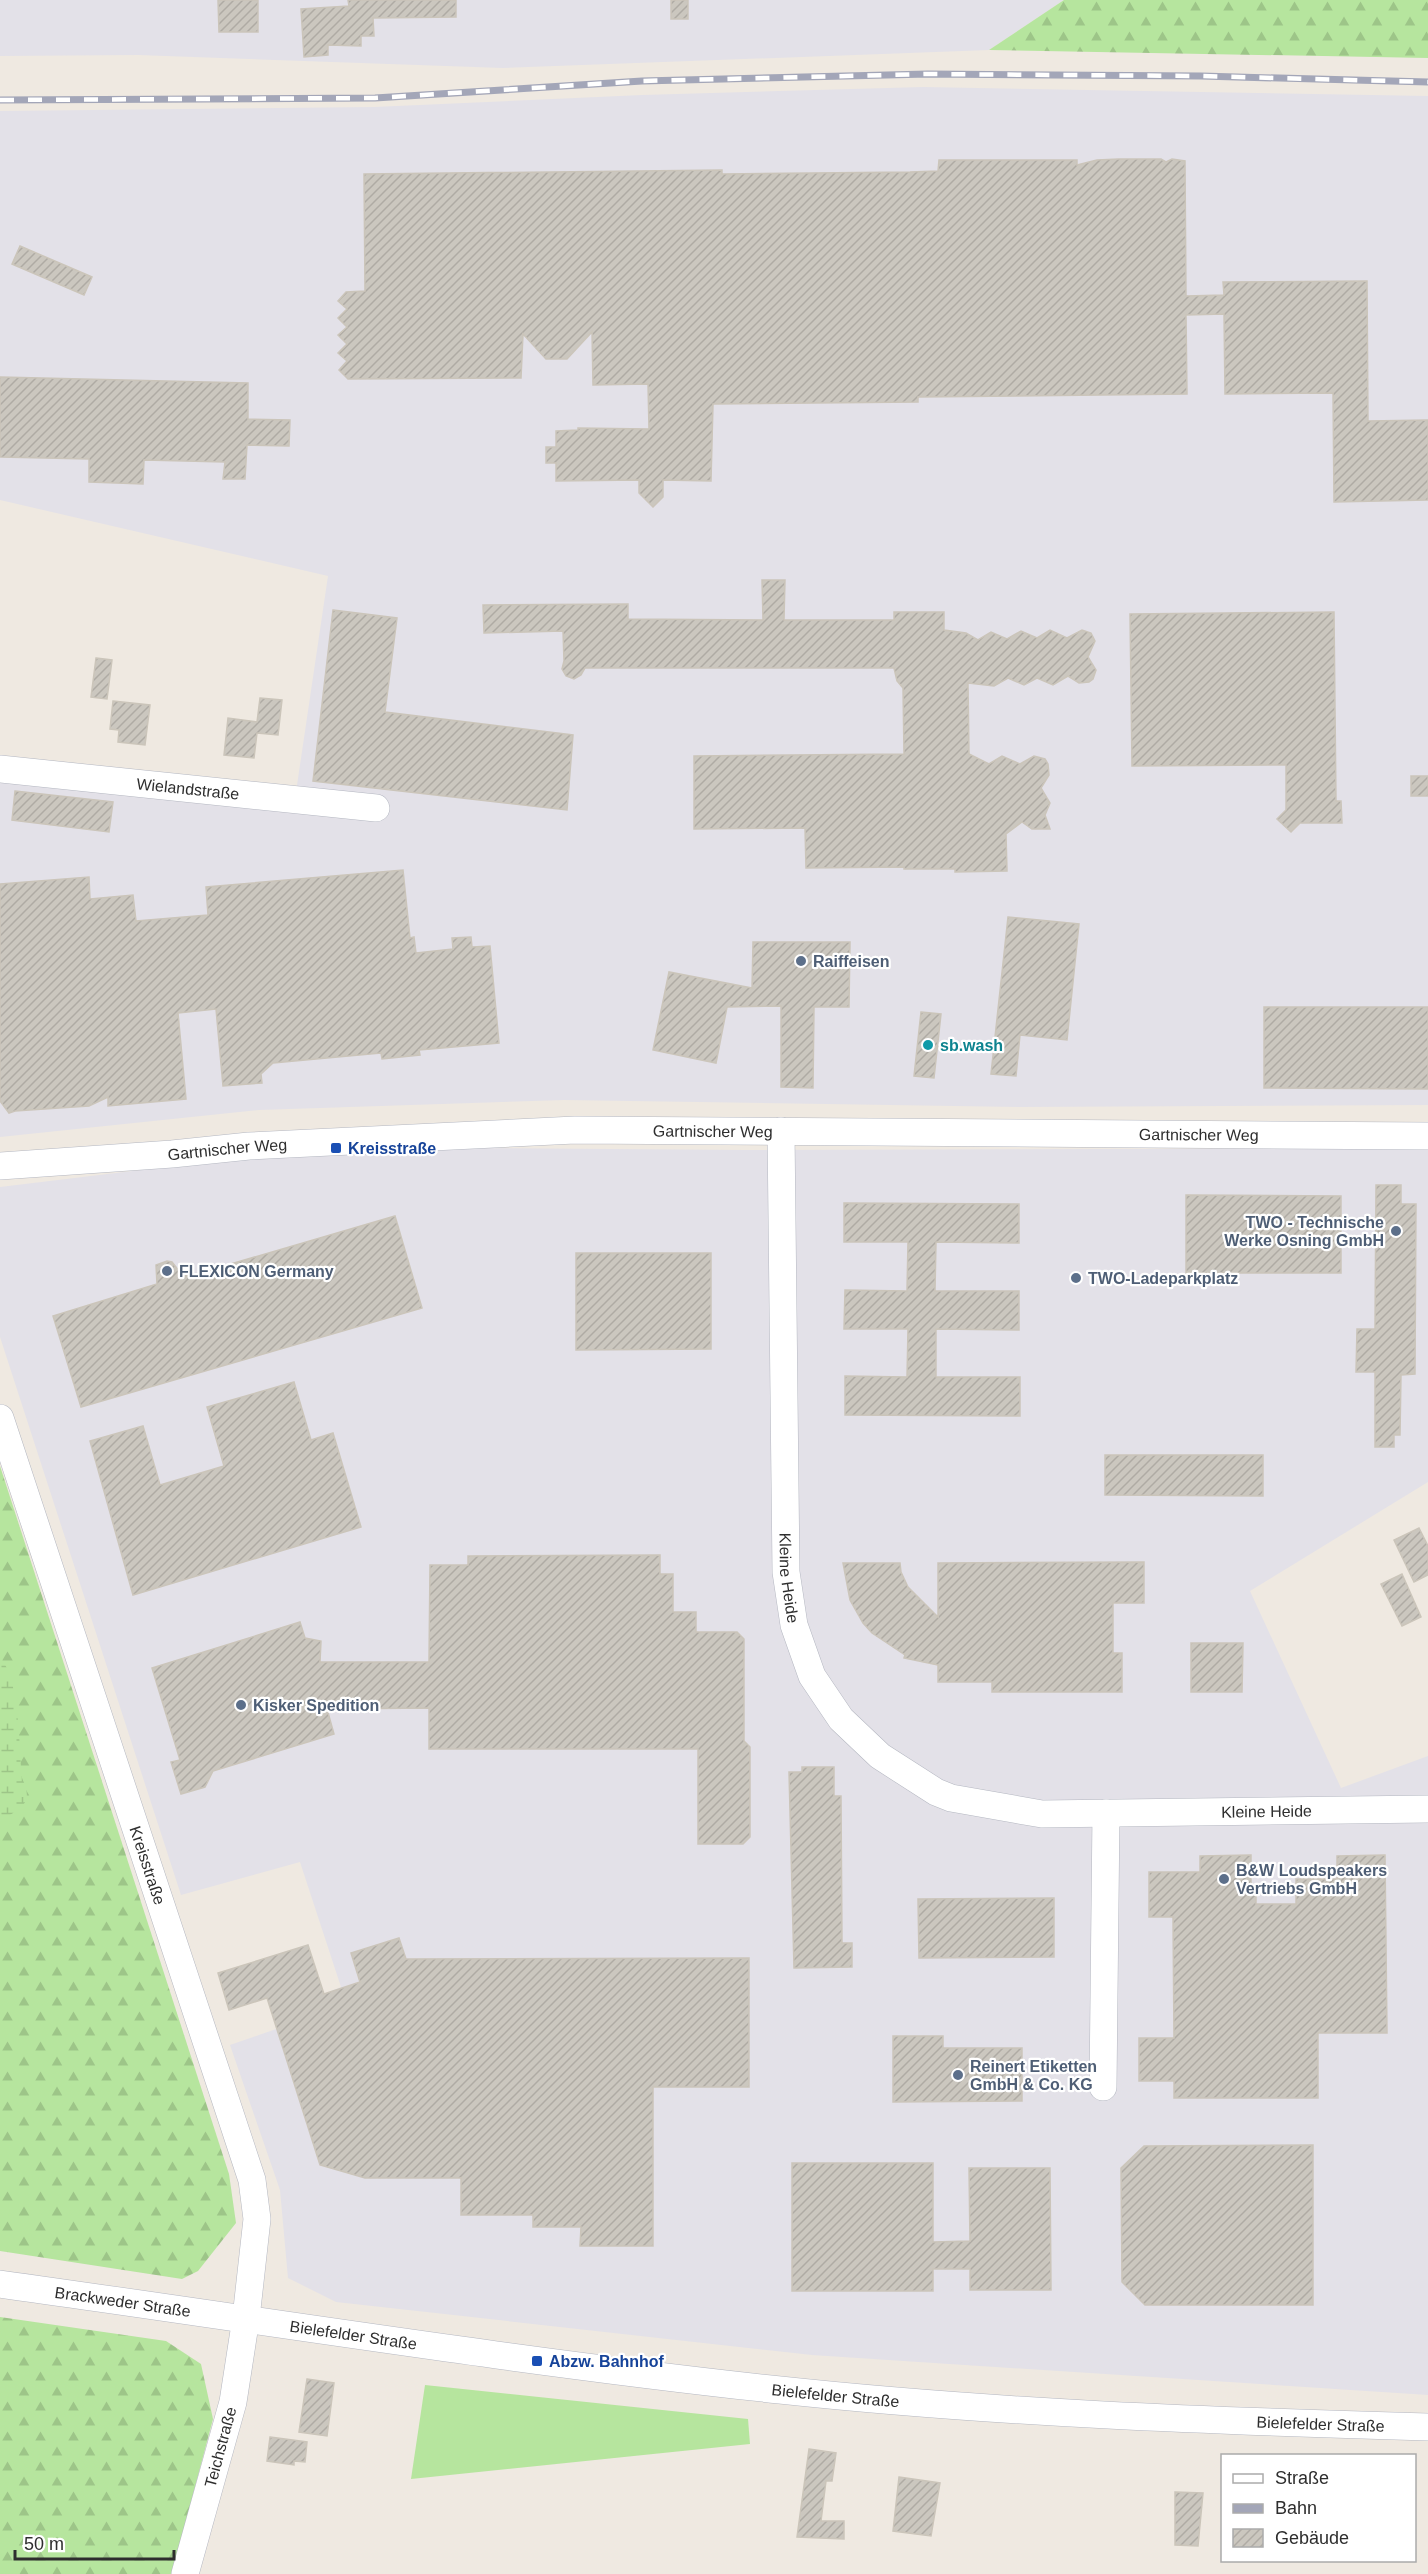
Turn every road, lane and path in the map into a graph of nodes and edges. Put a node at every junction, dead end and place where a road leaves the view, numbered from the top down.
1 (0, 769) edge
2 (376, 808) dead end
3 (781, 1131) junction
4 (1428, 1137) edge
5 (0, 1166) edge
6 (0, 1418) edge
7 (1428, 1809) edge
8 (1106, 1813) junction
9 (1103, 2087) dead end
10 (0, 2283) edge
11 (246, 2318) junction
12 (1428, 2427) edge
13 (185, 2574) edge

1 - 2 street, Wielandstraße
3 - 4 street, Gartnischer Weg
3 - 5 street, Gartnischer Weg
3 - 8 street, Kleine Heide
6 - 11 street, Kreisstraße
7 - 8 street, Kleine Heide
8 - 9 street
10 - 11 street, Brackweder Straße
11 - 12 street, Bielefelder Straße
11 - 13 street, Teichstraße

